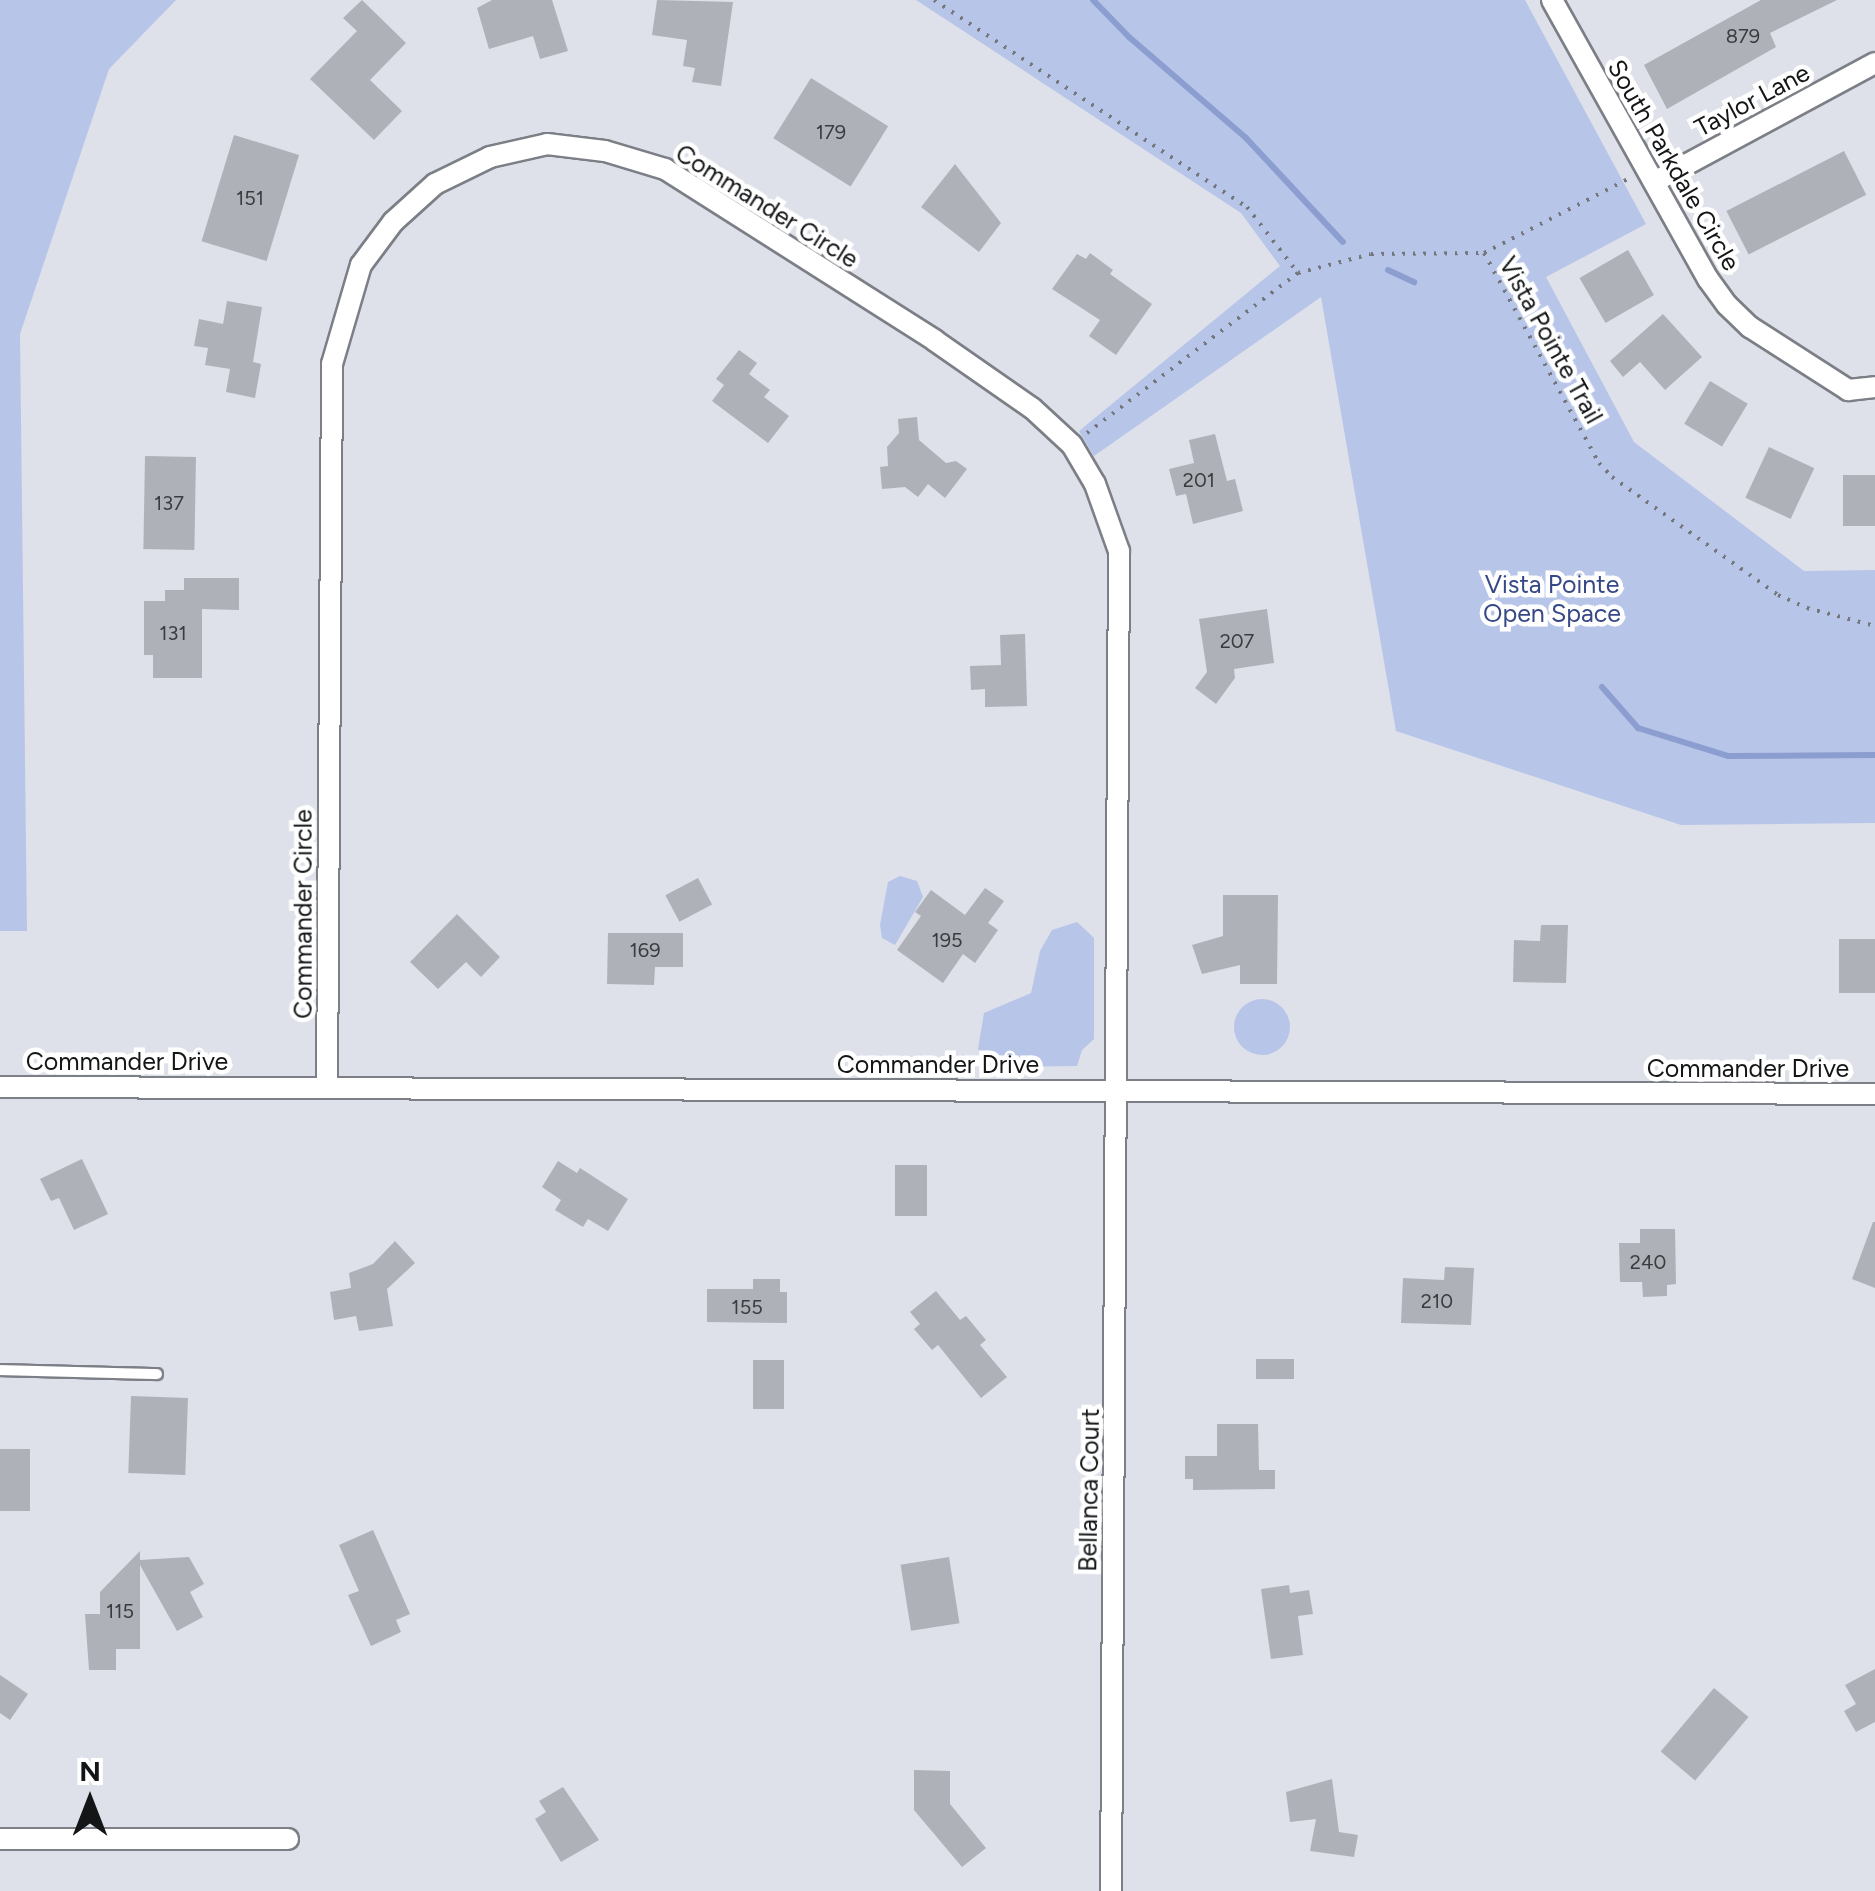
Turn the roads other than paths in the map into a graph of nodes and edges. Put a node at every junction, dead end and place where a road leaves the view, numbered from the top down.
1 (1552, 0) edge
2 (1875, 63) edge
3 (1654, 182) junction
4 (1875, 387) edge
5 (0, 1086) edge
6 (327, 1086) junction
7 (1118, 1090) junction
8 (1875, 1094) edge
9 (0, 1370) edge
10 (158, 1374) dead end
11 (0, 1839) edge
12 (288, 1839) dead end
13 (1111, 1891) edge

1 - 3 street, South Parkdale Circle
2 - 3 street, Taylor Lane
3 - 4 street, South Parkdale Circle
5 - 6 street, Commander Drive
6 - 7 street, Commander Drive
6 - 7 street, Commander Circle
7 - 8 street, Commander Drive
7 - 13 street, Bellanca Court
9 - 10 lane
11 - 12 street

